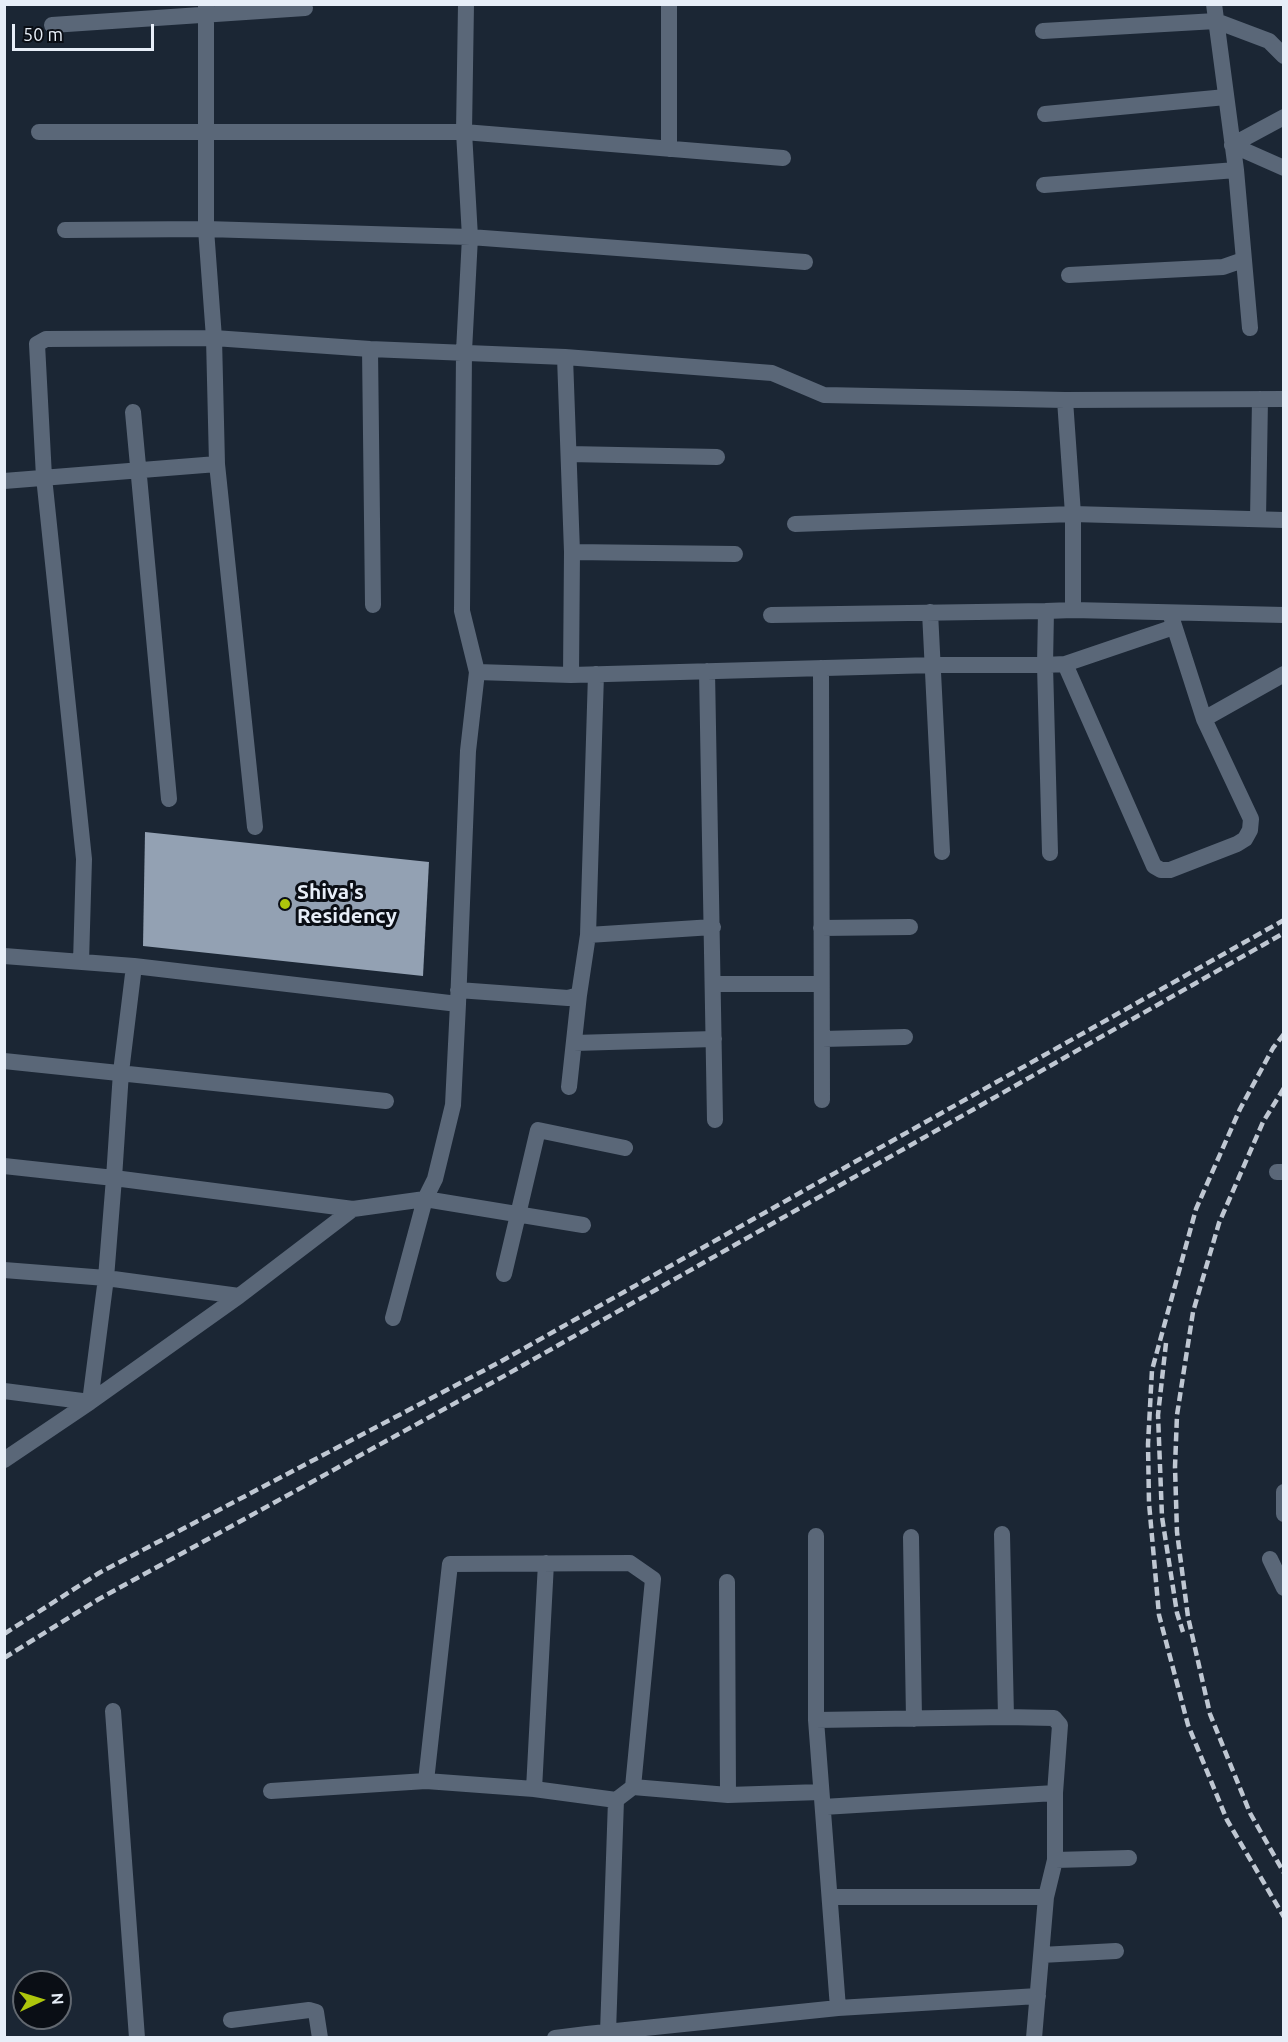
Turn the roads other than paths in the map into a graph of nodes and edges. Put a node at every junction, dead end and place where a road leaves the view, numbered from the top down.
1 (466, 4) edge
2 (669, 4) edge
3 (305, 8) dead end
4 (207, 11) edge
5 (1215, 13) edge
6 (52, 25) dead end
7 (1043, 31) dead end
8 (1284, 56) edge
9 (1226, 97) junction
10 (1045, 114) dead end
11 (1284, 117) edge
12 (207, 130) junction
13 (39, 132) dead end
14 (464, 132) junction
15 (1232, 145) junction
16 (669, 149) junction
17 (783, 158) dead end
18 (1284, 168) edge
19 (1236, 170) junction
20 (1044, 185) dead end
21 (206, 229) junction
22 (65, 230) dead end
23 (470, 237) junction
24 (1243, 260) junction
25 (805, 262) dead end
26 (1069, 275) dead end
27 (1250, 328) dead end
28 (214, 338) junction
29 (370, 349) junction
30 (464, 351) junction
31 (565, 357) junction
32 (1260, 399) junction
33 (1284, 399) edge
34 (1065, 400) junction
35 (133, 412) dead end
36 (569, 454) junction
37 (717, 457) dead end
38 (217, 464) junction
39 (138, 470) junction
40 (44, 477) junction
41 (4, 481) edge
42 (1073, 514) junction
43 (1258, 519) junction
44 (1284, 520) edge
45 (795, 524) dead end
46 (572, 552) junction
47 (735, 554) dead end
48 (373, 605) dead end
49 (1073, 610) junction
50 (1046, 611) junction
51 (930, 612) junction
52 (771, 615) dead end
53 (1284, 615) edge
54 (1172, 620) junction
55 (1065, 664) junction
56 (934, 665) junction
57 (1045, 665) junction
58 (821, 668) junction
59 (707, 671) junction
60 (477, 672) junction
61 (596, 674) junction
62 (1284, 674) edge
63 (571, 675) junction
64 (1204, 719) junction
65 (169, 799) dead end
66 (255, 827) dead end
67 (942, 852) dead end
68 (1050, 853) dead end
69 (713, 927) junction
70 (910, 927) dead end
71 (821, 928) junction
72 (588, 935) junction
73 (4, 956) edge
74 (81, 962) junction
75 (134, 966) junction
76 (714, 984) junction
77 (821, 984) junction
78 (579, 995) junction
79 (458, 997) junction
80 (905, 1036) dead end
81 (822, 1038) junction
82 (714, 1039) junction
83 (574, 1043) junction
84 (4, 1061) edge
85 (121, 1072) junction
86 (570, 1087) dead end
87 (822, 1100) dead end
88 (386, 1101) dead end
89 (715, 1120) dead end
90 (625, 1148) dead end
91 (4, 1166) edge
92 (114, 1178) junction
93 (425, 1199) junction
94 (353, 1209) junction
95 (518, 1215) junction
96 (583, 1225) dead end
97 (4, 1270) edge
98 (504, 1274) dead end
99 (106, 1278) junction
100 (239, 1296) junction
101 (393, 1318) dead end
102 (4, 1391) edge
103 (90, 1402) junction
104 (4, 1460) edge
105 (1284, 1492) edge
106 (1284, 1514) edge
107 (1002, 1534) dead end
108 (816, 1536) dead end
109 (911, 1537) dead end
110 (1270, 1559) dead end
111 (546, 1563) junction
112 (727, 1582) dead end
113 (1284, 1588) edge
114 (113, 1710) dead end
115 (1006, 1717) junction
116 (914, 1719) junction
117 (816, 1720) junction
118 (426, 1781) junction
119 (633, 1787) junction
120 (534, 1789) junction
121 (271, 1791) dead end
122 (1055, 1793) junction
123 (728, 1795) junction
124 (616, 1800) junction
125 (822, 1800) junction
126 (1129, 1858) dead end
127 (1055, 1860) junction
128 (830, 1897) junction
129 (1046, 1897) junction
130 (1116, 1951) dead end
131 (1041, 1955) junction
132 (1038, 1996) junction
133 (838, 2008) junction
134 (231, 2020) dead end
135 (608, 2032) junction
136 (587, 2036) edge
137 (137, 2037) edge
138 (320, 2037) edge
139 (555, 2037) edge
140 (1034, 2037) edge

1 - 14 street
2 - 16 street
3 - 4 street
4 - 6 street
4 - 12 street
5 - 7 street
5 - 8 street
5 - 9 street
9 - 10 street
9 - 15 street
11 - 15 street
12 - 13 street
12 - 14 street
12 - 21 street
14 - 16 street
14 - 23 street
15 - 18 street
15 - 19 street
16 - 17 street
19 - 20 street
19 - 24 street
21 - 22 street
21 - 23 street
21 - 28 street
23 - 25 street
23 - 30 street
24 - 26 street
24 - 27 street
28 - 29 street
28 - 38 street
28 - 40 street
29 - 30 street
29 - 48 street
30 - 31 street
30 - 60 street
31 - 34 street
31 - 36 street
32 - 33 street
32 - 34 street
32 - 43 street
34 - 42 street
35 - 39 street
36 - 37 street
36 - 46 street
38 - 39 street
38 - 66 street
39 - 40 street
39 - 65 street
40 - 41 street
40 - 74 street
42 - 43 street
42 - 45 street
42 - 49 street
43 - 44 street
46 - 47 street
46 - 63 street
49 - 50 street
49 - 54 street
50 - 51 street
50 - 57 street
51 - 52 street
51 - 56 street
53 - 54 street
54 - 55 street
54 - 64 street
55 - 57 street
55 - 64 street
56 - 57 street
56 - 58 street
56 - 67 street
57 - 68 street
58 - 59 street
58 - 71 street
59 - 61 street
59 - 69 street
60 - 63 street
60 - 79 street
61 - 63 street
61 - 72 street
62 - 64 street
69 - 72 street
69 - 76 street
70 - 71 street
71 - 77 street
72 - 78 street
73 - 74 street
74 - 75 street
75 - 79 street
75 - 85 street
76 - 77 street
76 - 82 street
77 - 81 street
78 - 79 street
78 - 83 street
79 - 93 street
80 - 81 street
81 - 87 street
82 - 83 street
82 - 89 street
83 - 86 street
84 - 85 street
85 - 88 street
85 - 92 street
90 - 95 street
91 - 92 street
92 - 94 street
92 - 99 street
93 - 94 street
93 - 95 street
93 - 101 street
94 - 100 street
95 - 96 street
95 - 98 street
97 - 99 street
99 - 100 street
99 - 103 street
100 - 103 street
102 - 103 street
103 - 104 street
105 - 106 street
107 - 115 street
108 - 117 street
109 - 116 street
110 - 113 street
111 - 118 street
111 - 119 street
111 - 120 street
112 - 123 street
114 - 137 street
115 - 116 street
115 - 122 street
116 - 117 street
117 - 125 street
118 - 120 street
118 - 121 street
119 - 123 street
119 - 124 street
120 - 124 street
122 - 125 street
122 - 127 street
123 - 125 street
124 - 135 street
125 - 128 street
126 - 127 street
127 - 129 street
128 - 129 street
128 - 133 street
129 - 131 street
130 - 131 street
131 - 132 street
132 - 133 street
132 - 140 street
133 - 135 street
134 - 138 street
135 - 136 street
136 - 139 street

